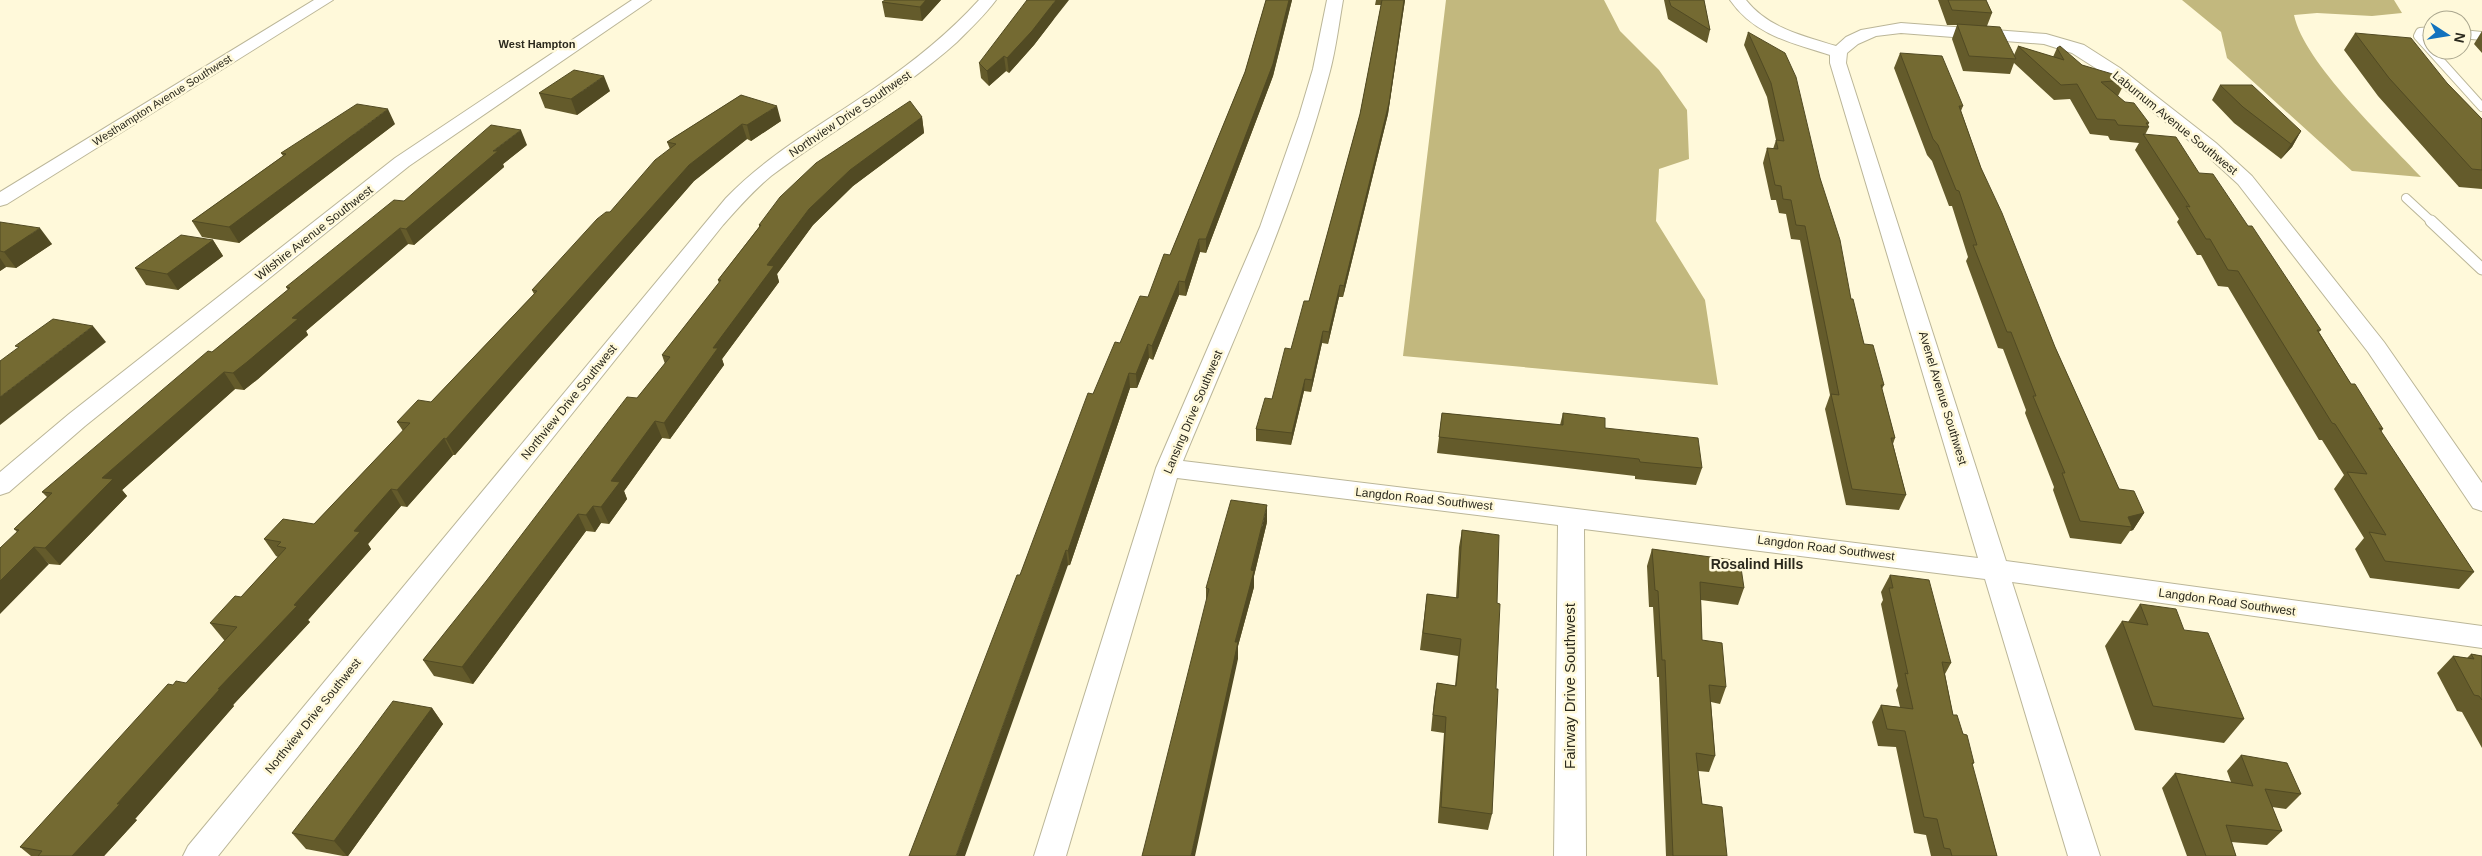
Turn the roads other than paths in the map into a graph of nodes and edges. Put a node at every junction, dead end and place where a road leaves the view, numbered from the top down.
1 (325, 0) edge
2 (643, 0) edge
3 (988, 0) edge
4 (1335, 0) edge
5 (1738, 0) edge
6 (1839, 52) junction
7 (2440, 60) edge
8 (2482, 107) edge
9 (2406, 198) dead end
10 (0, 200) edge
11 (2482, 269) edge
12 (1168, 468) junction
13 (0, 486) edge
14 (2482, 502) edge
15 (1571, 516) junction
16 (1996, 570) junction
17 (2482, 637) edge
18 (199, 856) edge
19 (1050, 856) edge
20 (1570, 856) edge
21 (2084, 856) edge

1 - 10 street, Westhampton Avenue Southwest
2 - 13 street, Wilshire Avenue Southwest
3 - 18 street, Northview Drive Southwest
4 - 12 street, Lansing Drive Southwest
5 - 6 street
6 - 14 street, Laburnum Avenue Southwest
6 - 16 street, Avenel Avenue Southwest
7 - 8 lane
9 - 11 lane
12 - 15 street, Langdon Road Southwest
12 - 19 street, Lansing Drive Southwest
15 - 16 street, Langdon Road Southwest
15 - 20 street, Fairway Drive Southwest
16 - 17 street, Langdon Road Southwest
16 - 21 street, Avenel Avenue Southwest

